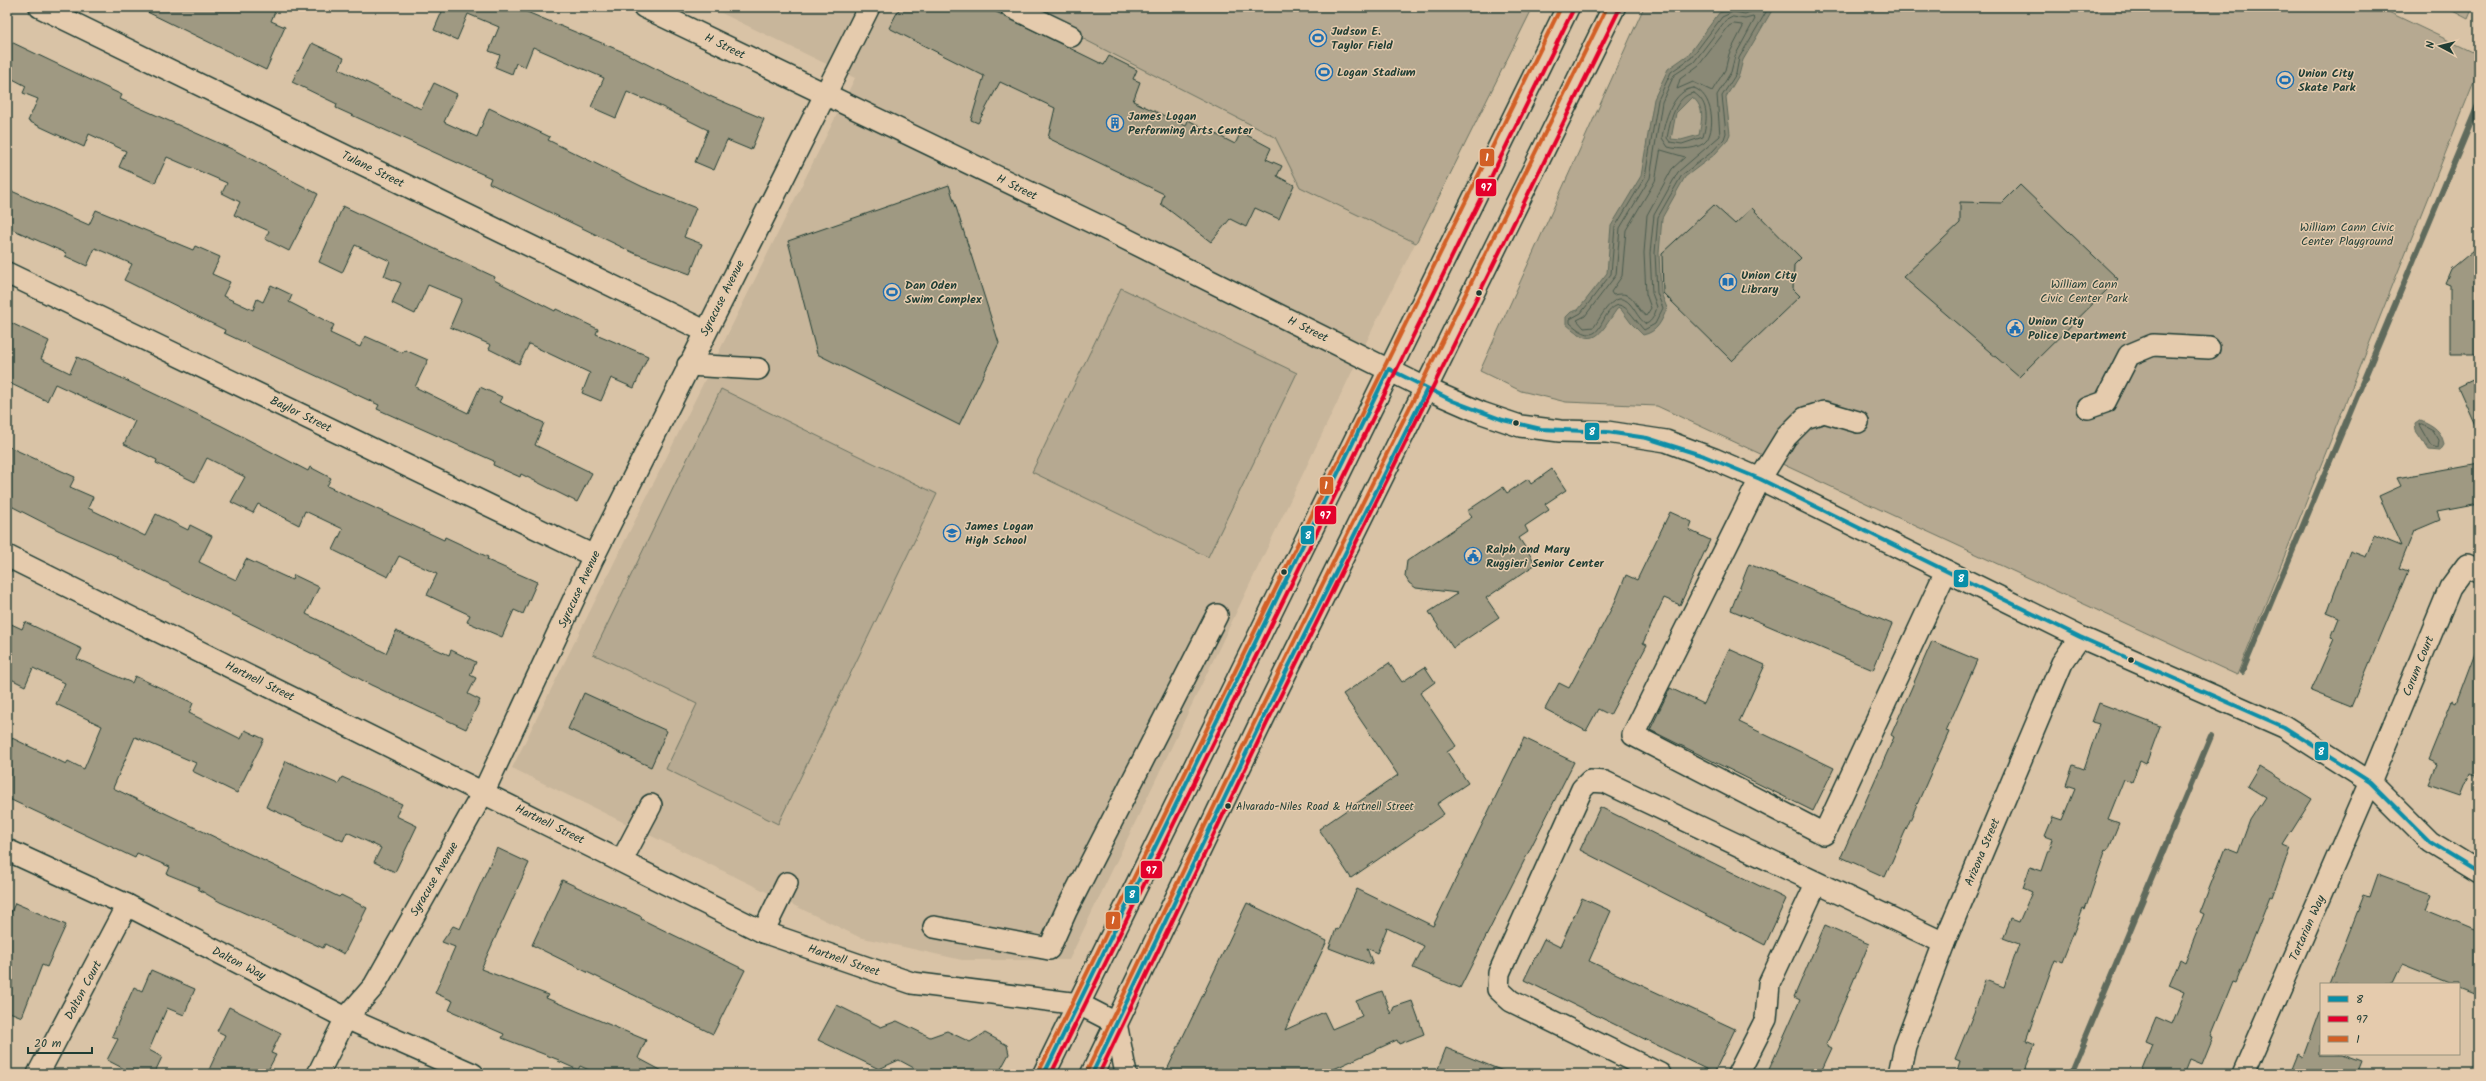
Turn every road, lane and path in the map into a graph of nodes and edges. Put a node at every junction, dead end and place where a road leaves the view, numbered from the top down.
1 (40, 7) edge
2 (644, 7) edge
3 (869, 7) edge
4 (1011, 7) edge
5 (1568, 7) edge
6 (1614, 7) edge
7 (74, 14) edge
8 (1071, 36) dead end
9 (824, 94) junction
10 (7, 273) edge
11 (705, 331) junction
12 (2209, 348) dead end
13 (688, 365) junction
14 (758, 369) dead end
15 (1389, 369) junction
16 (1427, 389) junction
17 (2088, 408) dead end
18 (1858, 422) dead end
19 (1760, 479) junction
20 (7, 556) edge
21 (594, 556) junction
22 (1946, 571) junction
23 (2479, 571) edge
24 (1217, 615) dead end
25 (2080, 637) junction
26 (2370, 782) junction
27 (484, 791) junction
28 (651, 805) dead end
29 (7, 850) edge
30 (622, 860) junction
31 (2479, 872) edge
32 (787, 883) dead end
33 (1816, 884) junction
34 (128, 906) junction
35 (934, 927) dead end
36 (763, 932) junction
37 (1944, 943) junction
38 (1078, 1004) junction
39 (346, 1018) junction
40 (1116, 1024) junction
41 (38, 1074) edge
42 (318, 1074) edge
43 (473, 1074) edge
44 (1044, 1074) edge
45 (1092, 1074) edge
46 (1126, 1074) edge
47 (1660, 1074) edge
48 (1738, 1074) edge
49 (1899, 1074) edge
50 (2243, 1074) edge

1 - 7 street, Tulane Street
2 - 9 street, H Street
3 - 9 street, Syracuse Avenue
4 - 8 street
5 - 15 main road
6 - 16 main road
7 - 11 street, Tulane Street
9 - 11 street, Syracuse Avenue
9 - 15 street, H Street
10 - 21 street, Baylor Street
11 - 13 street, Syracuse Avenue
12 - 17 street
13 - 14 street
13 - 21 street, Syracuse Avenue
15 - 16 street, H Street
15 - 38 main road
16 - 19 street, H Street
16 - 40 main road
18 - 19 street
19 - 22 street, H Street
19 - 22 street
20 - 27 street, Hartnell Street
21 - 27 street, Syracuse Avenue
22 - 25 street, H Street
23 - 26 street, Corum Court
24 - 35 street
25 - 26 street, H Street
25 - 37 street, Arizona Street
26 - 31 street, H Street
26 - 50 street, Tartarian Way
27 - 30 street, Hartnell Street
27 - 39 street, Syracuse Avenue
28 - 30 street
29 - 34 street, Dalton Way
30 - 36 street, Hartnell Street
32 - 36 street
33 - 37 street
33 - 47 street
33 - 48 street
34 - 39 street, Dalton Way
34 - 41 street, Dalton Court
36 - 38 street, Hartnell Street
37 - 49 street, Arizona Street
38 - 40 street, Hartnell Street
38 - 44 main road
39 - 42 street, Syracuse Avenue
39 - 43 street, Dalton Way
40 - 45 main road
40 - 46 street

